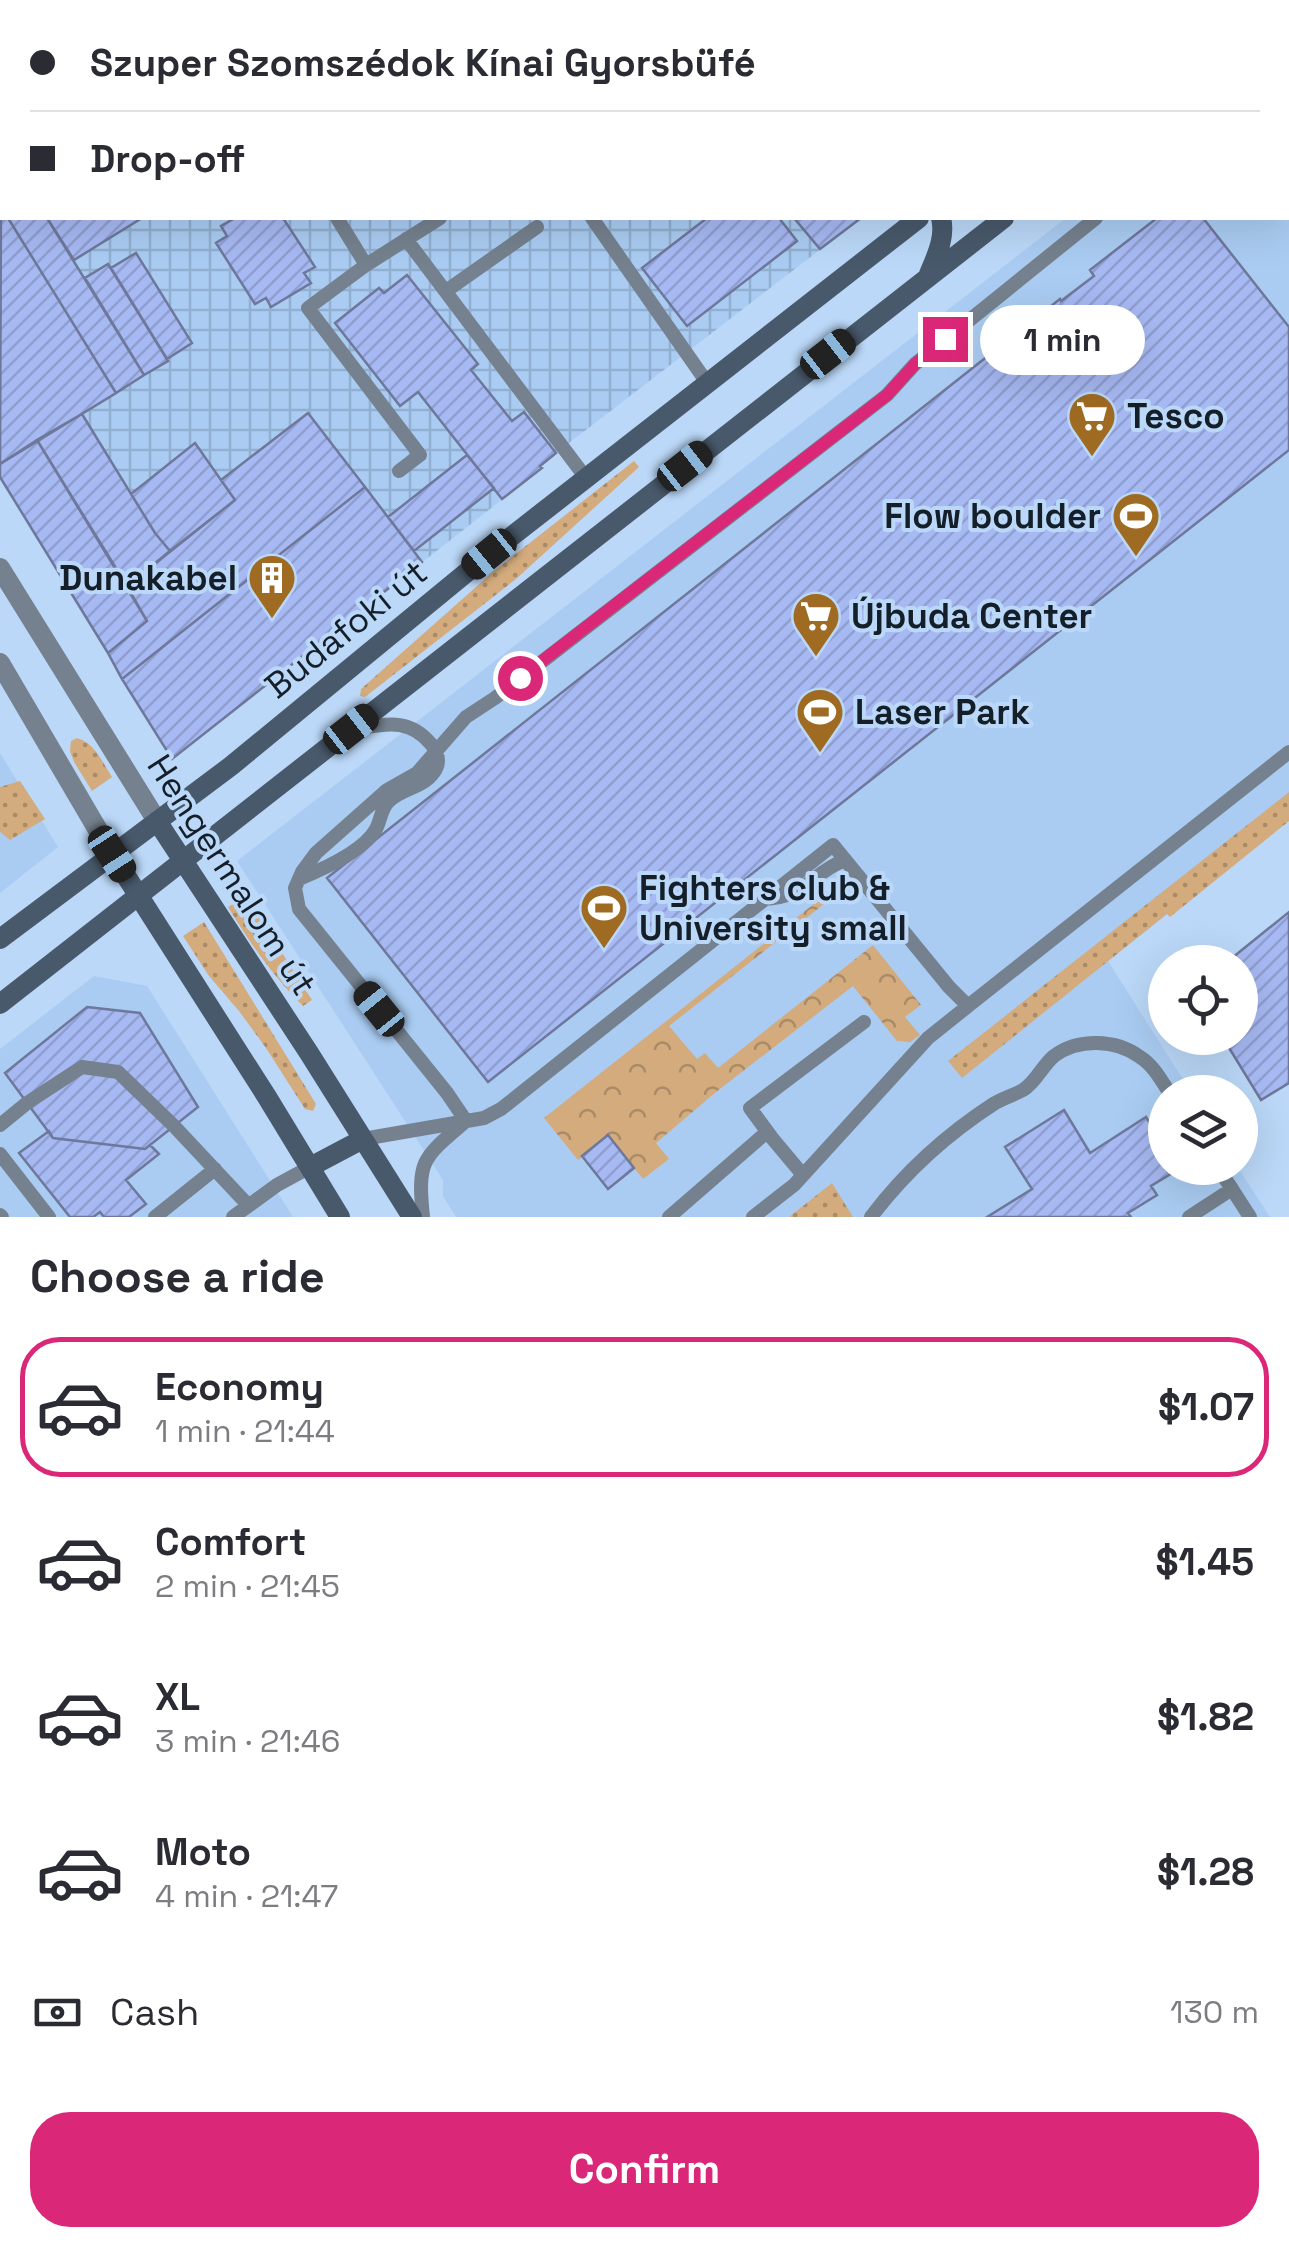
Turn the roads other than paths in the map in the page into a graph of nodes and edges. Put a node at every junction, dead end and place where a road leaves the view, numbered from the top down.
1 (338, 220) edge
2 (437, 220) edge
3 (598, 220) edge
4 (916, 220) edge
5 (942, 220) edge
6 (1001, 220) edge
7 (1094, 220) edge
8 (537, 227) dead end
9 (406, 239) junction
10 (366, 265) junction
11 (928, 276) junction
12 (446, 291) junction
13 (708, 384) junction
14 (399, 471) dead end
15 (586, 478) junction
16 (0, 568) edge
17 (0, 663) edge
18 (351, 729) junction
19 (437, 752) junction
20 (1289, 752) edge
21 (157, 821) junction
22 (112, 854) junction
23 (182, 859) junction
24 (845, 860) junction
25 (298, 879) junction
26 (138, 895) junction
27 (764, 899) junction
28 (0, 939) edge
29 (0, 1004) edge
30 (968, 1006) junction
31 (864, 1022) dead end
32 (1158, 1075) edge
33 (466, 1121) junction
34 (0, 1124) edge
35 (767, 1132) junction
36 (364, 1139) junction
37 (0, 1154) edge
38 (310, 1167) junction
39 (214, 1169) junction
40 (803, 1175) junction
41 (1229, 1185) edge
42 (1232, 1189) junction
43 (248, 1205) junction
44 (49, 1217) edge
45 (155, 1217) edge
46 (233, 1217) edge
47 (340, 1217) edge
48 (412, 1217) edge
49 (423, 1217) edge
50 (670, 1217) edge
51 (753, 1217) edge
52 (871, 1217) edge
53 (1189, 1217) edge
54 (1250, 1217) edge

1 - 10 lane
2 - 9 lane
3 - 13 lane
4 - 13 main road, Budafoki út
5 - 11 main road
6 - 11 main road
7 - 19 lane
8 - 12 lane
9 - 10 lane
9 - 12 lane
10 - 14 lane
11 - 18 main road
12 - 15 lane
13 - 15 main road, Budafoki út
15 - 21 main road, Budafoki út
16 - 21 street, Hengermalom út
17 - 22 street
18 - 19 lane
18 - 23 main road
19 - 25 lane
19 - 25 lane
20 - 30 lane
21 - 22 main road, Budafoki út
21 - 23 main road, Hengermalom út
22 - 26 main road
22 - 28 main road, Budafoki út
23 - 26 main road
23 - 36 main road, Hengermalom út
24 - 27 lane
24 - 27 lane
24 - 30 lane
25 - 33 lane
26 - 29 main road
26 - 38 main road
27 - 33 lane
30 - 40 lane
31 - 35 lane
32 - 52 lane
33 - 36 lane
33 - 49 lane
34 - 39 lane
35 - 40 lane
35 - 50 lane
36 - 38 main road
36 - 48 main road, Hengermalom út
37 - 44 lane
38 - 43 lane
38 - 47 main road
39 - 43 lane
39 - 45 lane
40 - 51 lane
41 - 42 lane
42 - 53 lane
42 - 54 lane
43 - 46 lane

